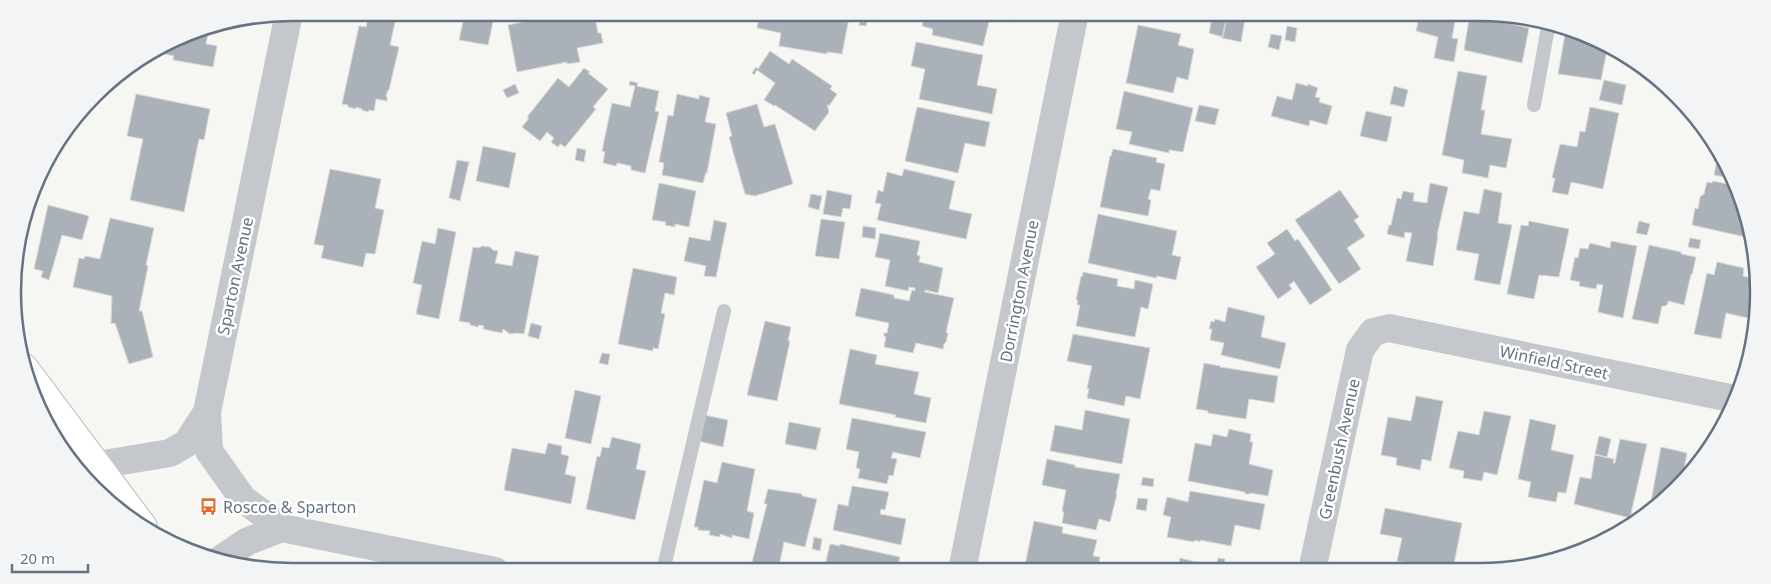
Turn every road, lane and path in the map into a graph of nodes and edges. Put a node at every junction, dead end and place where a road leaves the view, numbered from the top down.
1 (287, 21) edge
2 (1073, 21) edge
3 (1548, 30) edge
4 (1534, 105) dead end
5 (724, 311) dead end
6 (1373, 332) joint
7 (39, 388) edge
8 (1728, 398) edge
9 (207, 412) junction
10 (98, 465) junction
11 (130, 509) edge
12 (282, 528) junction
13 (227, 555) edge
14 (455, 563) edge
15 (665, 563) edge
16 (963, 563) edge
17 (1314, 563) edge

1 - 9 street, Sparton Avenue
2 - 16 street, Dorrington Avenue
3 - 4 lane
5 - 15 lane
6 - 8 street, Winfield Street
6 - 17 street, Greenbush Avenue
7 - 10 main road
9 - 10 street, Sparton Avenue
9 - 12 street
10 - 11 main road
12 - 13 street
12 - 14 street

